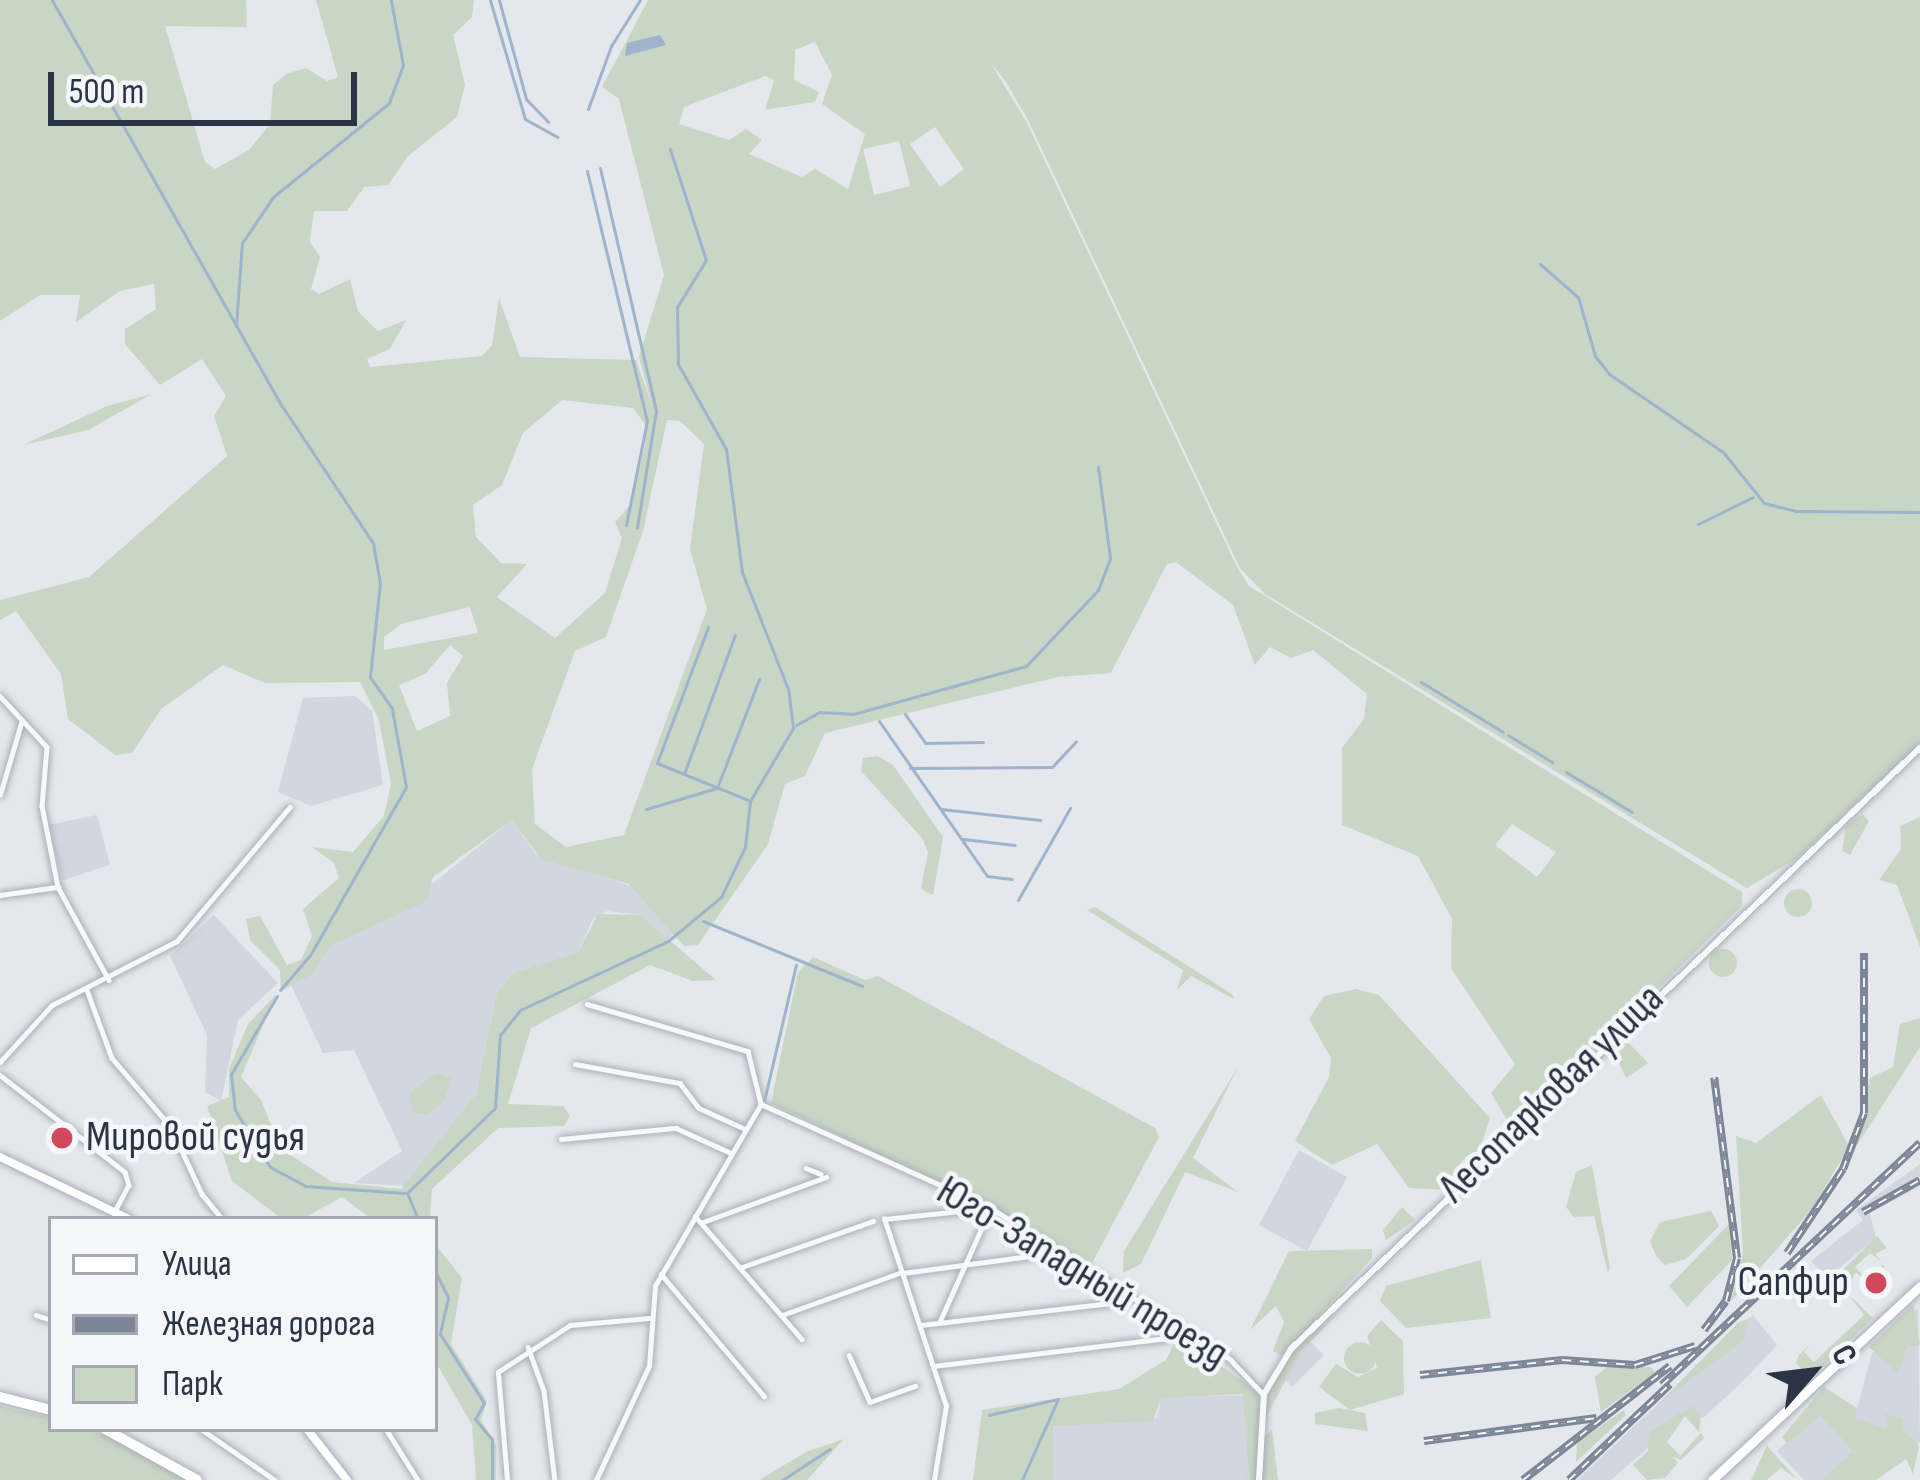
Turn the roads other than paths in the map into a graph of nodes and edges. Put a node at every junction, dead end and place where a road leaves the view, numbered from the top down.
1 (0, 696) edge
2 (22, 719) junction
3 (1920, 748) edge
4 (0, 795) edge
5 (290, 807) dead end
6 (58, 887) junction
7 (0, 896) edge
8 (109, 980) junction
9 (87, 990) junction
10 (587, 1004) dead end
11 (0, 1063) edge
12 (575, 1064) dead end
13 (0, 1076) edge
14 (760, 1104) junction
15 (746, 1130) junction
16 (561, 1139) dead end
17 (730, 1153) junction
18 (0, 1157) edge
19 (806, 1168) dead end
20 (991, 1208) junction
21 (114, 1213) junction
22 (122, 1216) edge
23 (220, 1216) edge
24 (694, 1216) junction
25 (873, 1221) dead end
26 (701, 1223) junction
27 (1060, 1252) junction
28 (965, 1266) junction
29 (740, 1268) junction
30 (901, 1273) junction
31 (661, 1274) junction
32 (1920, 1286) edge
33 (1118, 1288) junction
34 (35, 1315) dead end
35 (782, 1315) junction
36 (651, 1317) junction
37 (48, 1319) edge
38 (940, 1322) junction
39 (921, 1324) junction
40 (1177, 1326) junction
41 (802, 1339) dead end
42 (527, 1347) junction
43 (849, 1354) dead end
44 (933, 1366) junction
45 (915, 1386) dead end
46 (1264, 1394) junction
47 (764, 1396) dead end
48 (0, 1397) edge
49 (48, 1409) edge
50 (110, 1432) edge
51 (205, 1432) edge
52 (309, 1432) edge
53 (388, 1432) edge
54 (197, 1480) edge
55 (274, 1480) edge
56 (347, 1480) edge
57 (418, 1480) edge
58 (507, 1480) edge
59 (555, 1480) edge
60 (596, 1480) edge
61 (934, 1480) edge
62 (1259, 1480) edge
63 (1712, 1480) edge

1 - 2 street
2 - 4 street
2 - 6 street
3 - 46 street, Лесопарковая улица
5 - 8 street
6 - 7 street
6 - 8 street
8 - 9 street
9 - 11 street
9 - 23 street
10 - 14 street
12 - 15 street
13 - 21 street
14 - 15 street
14 - 20 street, Юго-Западный проезд
15 - 17 street
16 - 17 street
17 - 24 street
18 - 21 main road
19 - 26 street
20 - 27 street, Юго-Западный проезд
20 - 28 street
20 - 30 street
21 - 22 main road
24 - 26 street
24 - 31 street
25 - 29 street
26 - 29 street
27 - 28 street
27 - 33 street, Юго-Западный проезд
28 - 30 street
28 - 38 street
29 - 35 street
30 - 35 street
30 - 39 street
31 - 36 street
31 - 47 street
32 - 63 main road
33 - 38 street
33 - 40 street, Юго-Западный проезд
34 - 37 street
35 - 41 street
36 - 42 street
36 - 60 street
38 - 39 street
39 - 44 street
40 - 44 street
40 - 46 street, Юго-Западный проезд
42 - 58 street
42 - 59 street
43 - 45 street
44 - 61 street
46 - 62 street, Лесопарковая улица
48 - 49 highway
50 - 54 highway
51 - 55 street
52 - 56 main road
53 - 57 street

